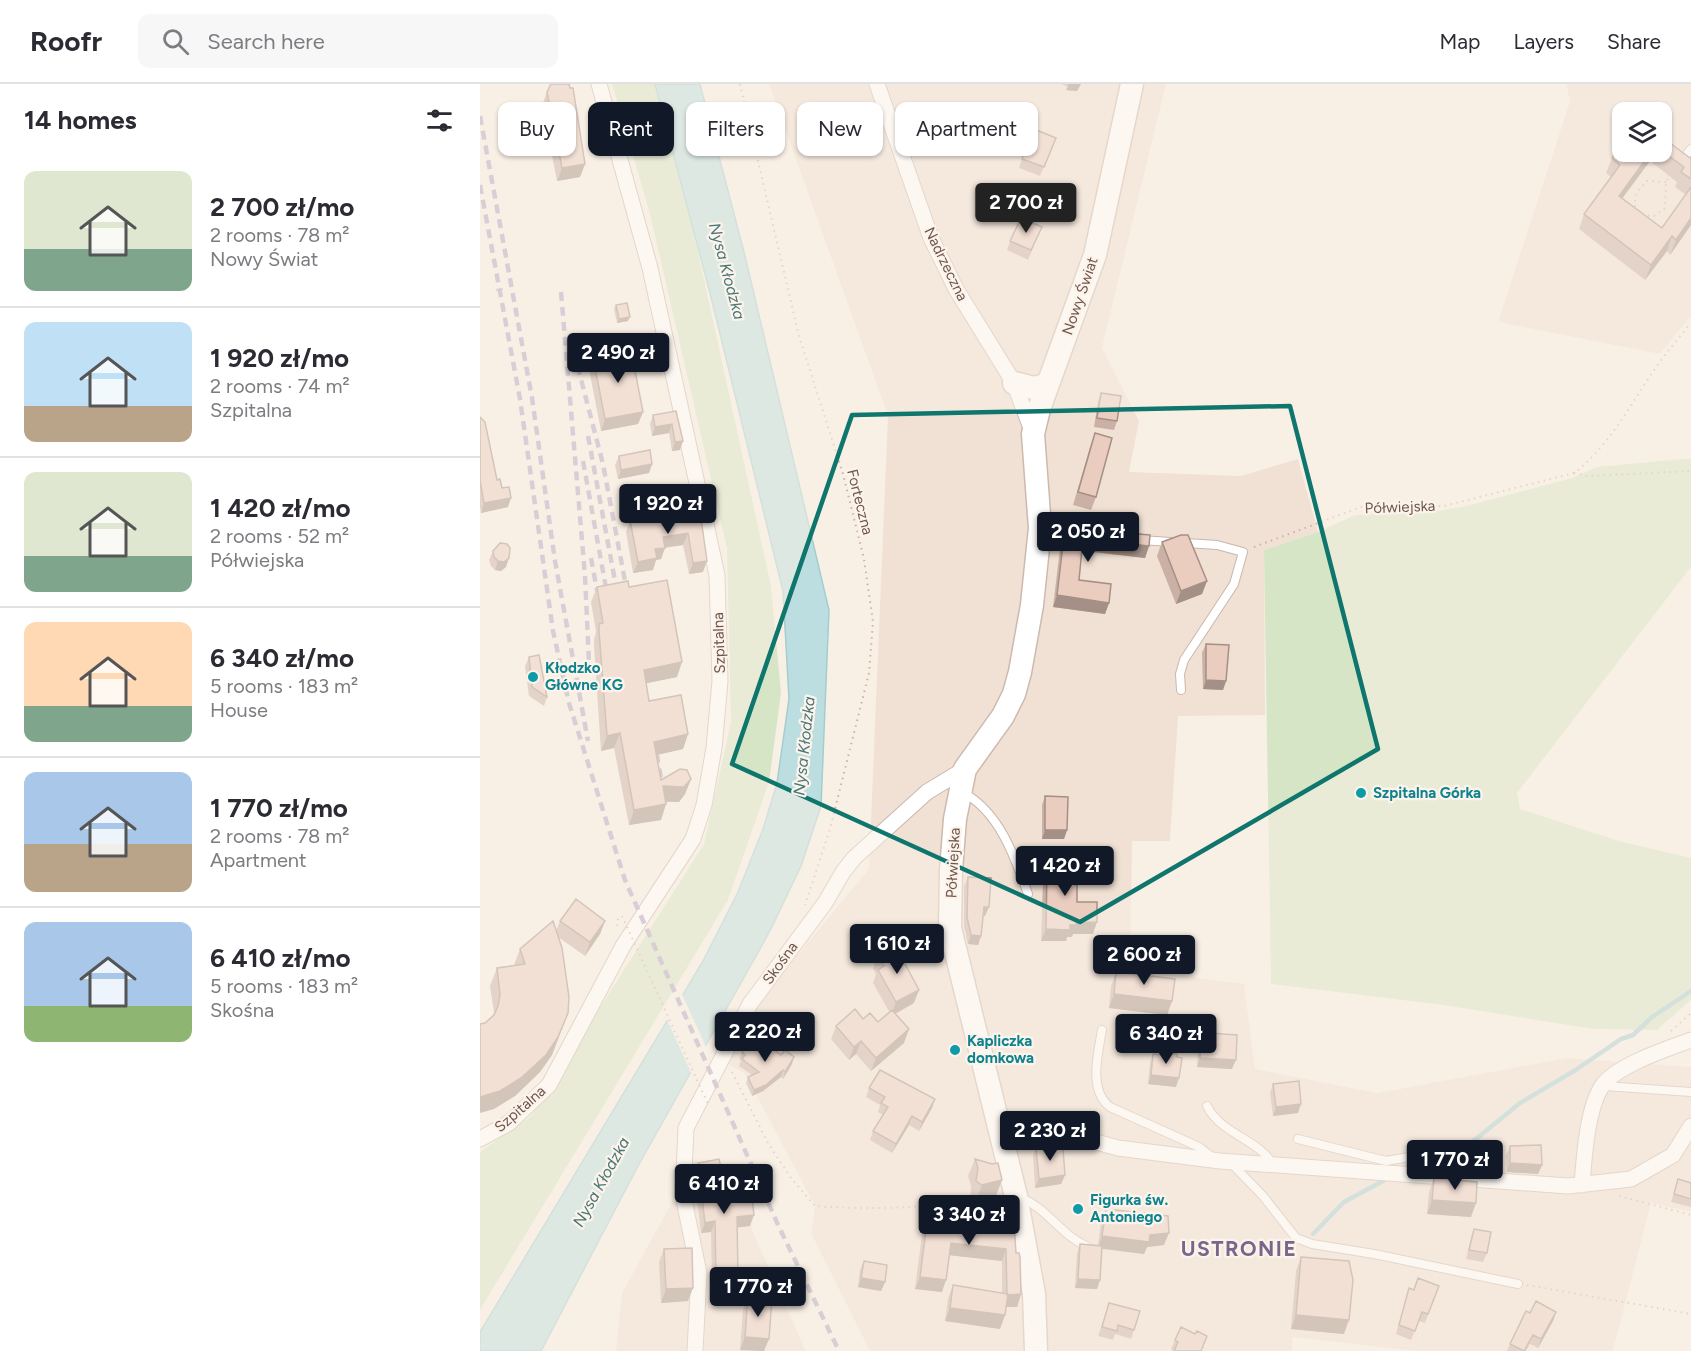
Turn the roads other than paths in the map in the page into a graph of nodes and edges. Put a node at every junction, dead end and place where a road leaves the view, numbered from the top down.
1 (599, 84) edge
2 (877, 84) edge
3 (1132, 84) edge
4 (1691, 149) edge
5 (1685, 157) edge
6 (1014, 383) junction
7 (1048, 384) junction
8 (1033, 434) junction
9 (1040, 528) junction
10 (1085, 535) edge
11 (1130, 540) edge
12 (1181, 690) dead end
13 (965, 769) junction
14 (961, 792) junction
15 (1028, 894) dead end
16 (1102, 1030) dead end
17 (1691, 1040) edge
18 (1602, 1086) junction
19 (1691, 1092) edge
20 (1207, 1106) dead end
21 (999, 1121) junction
22 (1691, 1126) edge
23 (480, 1139) edge
24 (1298, 1139) dead end
25 (1425, 1145) dead end
26 (1223, 1161) junction
27 (1274, 1165) junction
28 (1385, 1168) junction
29 (1582, 1185) junction
30 (1016, 1196) junction
31 (1086, 1246) edge
32 (1518, 1284) road end
33 (695, 1351) edge
34 (1036, 1351) edge

1 - 23 street, Szpitalna
2 - 6 street, Nadrzeczna
3 - 7 street, Nowy Świat
4 - 5 lane
6 - 7 street
6 - 8 street, Nadrzeczna
7 - 8 street, Nowy Świat
8 - 9 street, Półwiejska
9 - 10 lane
9 - 13 street, Półwiejska
11 - 12 lane
13 - 14 street, Półwiejska
13 - 33 street, Skośna
14 - 15 lane
14 - 21 street, Półwiejska
16 - 26 lane
17 - 18 street
18 - 19 lane
18 - 29 street
20 - 27 lane
21 - 26 street
21 - 30 street, Półwiejska
22 - 29 street
24 - 28 lane
25 - 28 lane
26 - 27 street
26 - 32 lane
27 - 28 street
28 - 29 street
30 - 31 lane
30 - 34 street, Półwiejska

